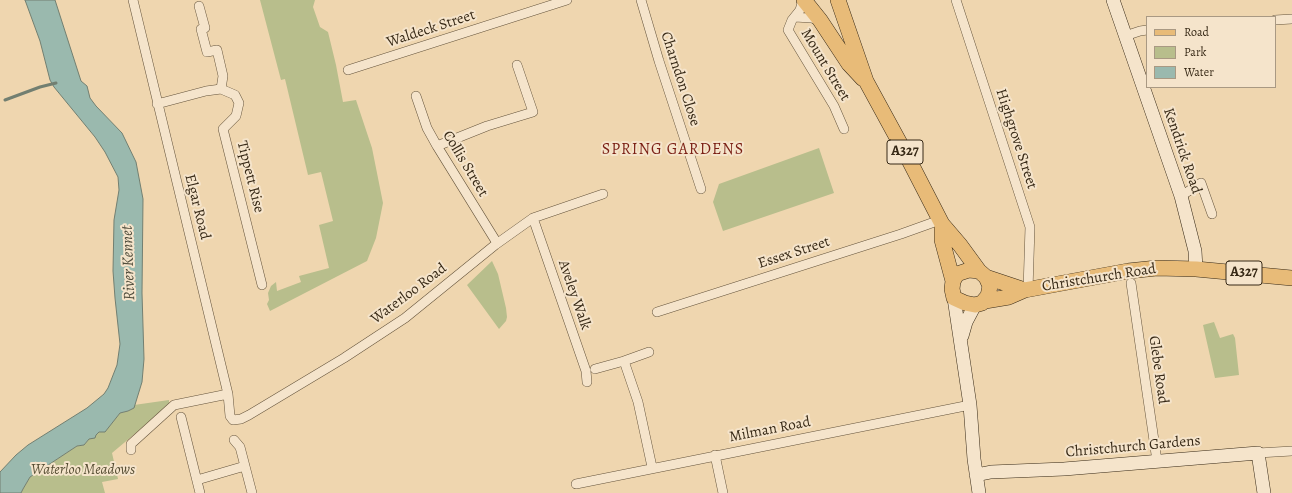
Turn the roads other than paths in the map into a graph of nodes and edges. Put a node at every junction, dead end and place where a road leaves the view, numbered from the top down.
1 (133, 0) edge
2 (568, 0) edge
3 (642, 0) edge
4 (803, 0) edge
5 (838, 0) edge
6 (956, 0) edge
7 (1112, 0) edge
8 (199, 6) dead end
9 (795, 17) junction
10 (1292, 19) edge
11 (820, 20) junction
12 (1276, 20) edge
13 (1146, 30) edge
14 (1125, 36) junction
15 (517, 65) dead end
16 (348, 70) dead end
17 (866, 81) junction
18 (221, 89) junction
19 (416, 96) dead end
20 (157, 104) junction
21 (844, 129) dead end
22 (436, 146) junction
23 (701, 189) dead end
24 (602, 194) dead end
25 (1181, 196) junction
26 (1212, 214) dead end
27 (533, 218) junction
28 (941, 222) junction
29 (497, 243) junction
30 (1196, 269) junction
31 (982, 274) junction
32 (1292, 278) edge
33 (953, 281) junction
34 (1131, 283) dead end
35 (262, 285) dead end
36 (1027, 290) junction
37 (954, 298) junction
38 (980, 303) junction
39 (657, 312) dead end
40 (961, 339) junction
41 (649, 352) dead end
42 (624, 361) junction
43 (595, 369) dead end
44 (587, 382) dead end
45 (228, 394) junction
46 (970, 405) junction
47 (181, 417) dead end
48 (233, 420) joint
49 (234, 440) dead end
50 (132, 450) dead end
51 (1292, 451) edge
52 (1258, 453) junction
53 (715, 455) junction
54 (1157, 461) junction
55 (245, 466) junction
56 (652, 467) junction
57 (976, 475) junction
58 (196, 480) junction
59 (576, 484) dead end
60 (200, 493) edge
61 (252, 493) edge
62 (723, 493) edge
63 (979, 493) edge
64 (1264, 493) edge

1 - 20 street, Elgar Road
2 - 16 street, Waldeck Street
3 - 23 street, Charndon Close
4 - 9 street, Mount Street
4 - 11 main road, A327
5 - 17 main road, A327
6 - 36 street, Highgrove Street
7 - 14 street, Kendrick Road
8 - 18 street
9 - 11 street, Mount Street
9 - 21 street, Mount Street
10 - 12 street
11 - 17 main road, A327
13 - 14 street
14 - 25 street, Kendrick Road
15 - 22 street
17 - 28 main road, A327
18 - 20 street
18 - 35 street, Tippett Rise
19 - 22 street, Collis Street
20 - 45 street, Elgar Road
22 - 29 street, Collis Street
24 - 27 street, Waterloo Road
25 - 26 street
25 - 30 street, Kendrick Road
27 - 29 street, Waterloo Road
27 - 44 street, Aveley Walk
28 - 31 main road, A327
28 - 33 main road, A327
28 - 39 street, Essex Street
29 - 48 street, Waterloo Road
30 - 32 main road, Christchurch Road / A327
30 - 36 main road, Christchurch Road / A327
31 - 33 main road
31 - 36 main road, Christchurch Road
31 - 38 main road
33 - 37 main road
34 - 54 street, Glebe Road
36 - 38 main road, Christchurch Road / A327
37 - 38 main road
37 - 40 street
38 - 40 street
40 - 46 street
41 - 42 street
42 - 43 street
42 - 56 street
45 - 48 street, Elgar Road
45 - 50 street
46 - 53 street, Milman Road
46 - 57 street
47 - 58 street
49 - 55 street
51 - 52 street, Christchurch Gardens
52 - 54 street, Christchurch Gardens
52 - 64 street
53 - 56 street, Milman Road
53 - 62 street
54 - 57 street, Christchurch Gardens
55 - 58 street
55 - 61 street
56 - 59 street, Milman Road
57 - 63 street
58 - 60 street

